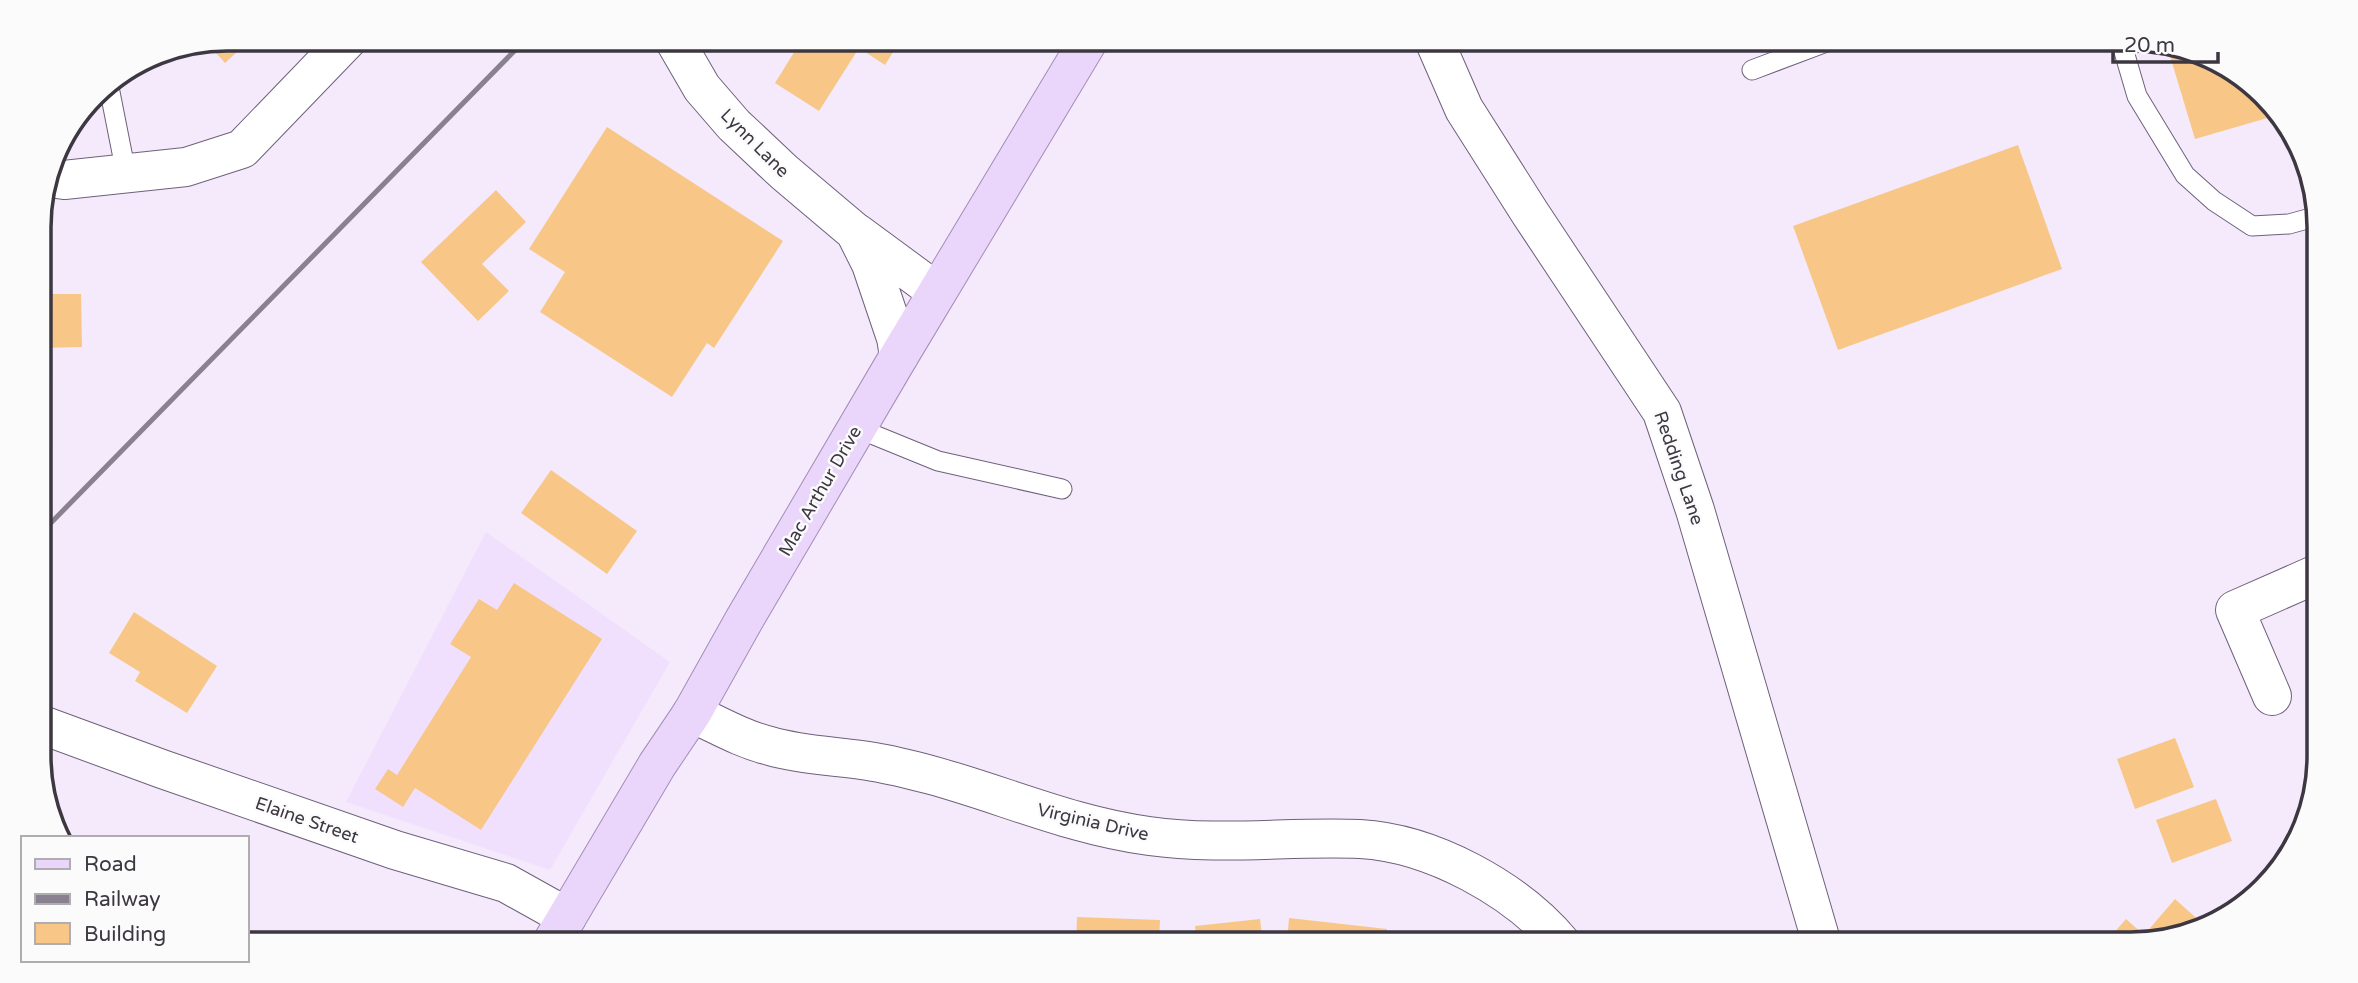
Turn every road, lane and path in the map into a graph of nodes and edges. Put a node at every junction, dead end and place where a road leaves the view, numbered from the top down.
1 (336, 51) edge
2 (681, 51) edge
3 (1082, 51) edge
4 (1439, 51) edge
5 (1804, 51) edge
6 (2124, 51) edge
7 (1752, 71) dead end
8 (111, 95) edge
9 (126, 173) junction
10 (58, 179) edge
11 (2307, 219) edge
12 (855, 232) junction
13 (937, 292) junction
14 (899, 356) junction
15 (857, 428) junction
16 (1062, 489) dead end
17 (2307, 578) edge
18 (2272, 696) dead end
19 (692, 713) junction
20 (51, 728) edge
21 (559, 931) edge
22 (1549, 932) edge
23 (1818, 932) edge

1 - 9 street
2 - 12 street, Lynn Lane
3 - 13 main road, Mac Arthur Drive
4 - 23 street, Redding Lane
5 - 7 lane
6 - 11 lane
8 - 9 lane
9 - 10 street
12 - 13 street, Lynn Lane
12 - 14 street, Lynn Lane
13 - 14 main road, Mac Arthur Drive
14 - 15 main road, Mac Arthur Drive
15 - 16 lane
15 - 19 main road, Mac Arthur Drive
17 - 18 street
19 - 21 main road, Mac Arthur Drive
19 - 22 street, Virginia Drive
20 - 21 street, Elaine Street

